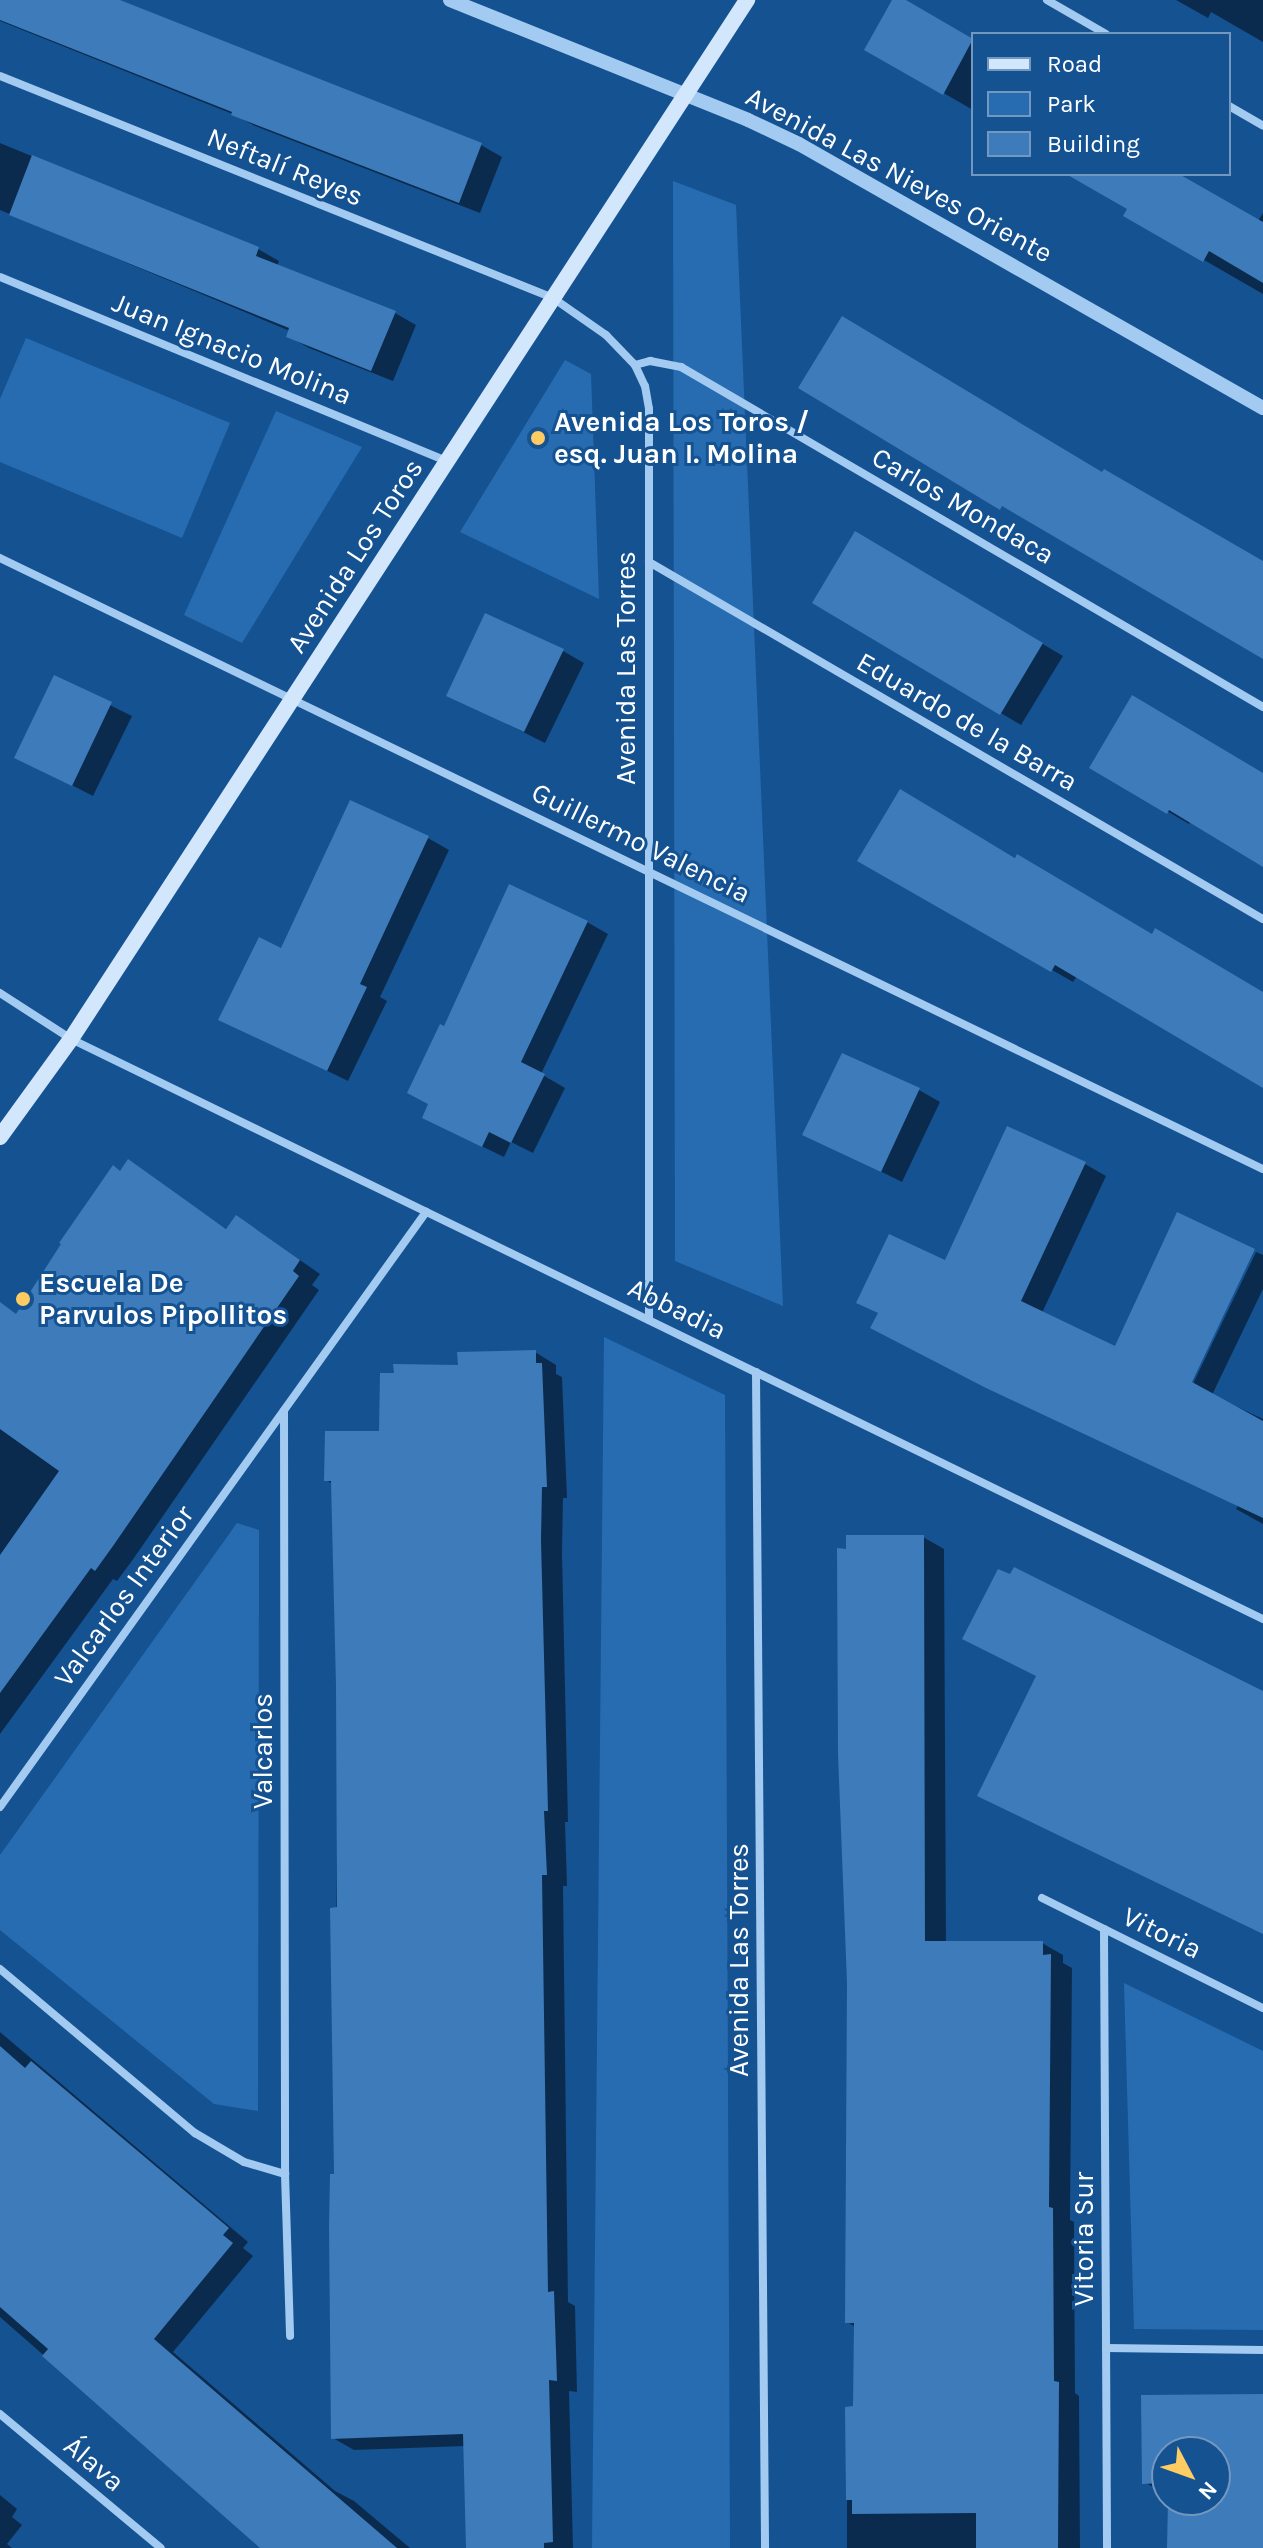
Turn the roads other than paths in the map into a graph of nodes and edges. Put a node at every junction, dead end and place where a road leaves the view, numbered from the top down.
1 (450, 0) edge
2 (747, 0) edge
3 (1047, 0) edge
4 (1103, 32) edge
5 (0, 76) edge
6 (686, 95) junction
7 (1231, 107) edge
8 (1263, 126) edge
9 (0, 277) edge
10 (553, 298) junction
11 (635, 365) junction
12 (1263, 408) edge
13 (448, 461) junction
14 (0, 558) edge
15 (649, 562) junction
16 (292, 699) junction
17 (1263, 707) edge
18 (647, 871) junction
19 (1263, 919) edge
20 (0, 993) edge
21 (71, 1039) junction
22 (0, 1137) edge
23 (1263, 1169) edge
24 (426, 1212) junction
25 (649, 1320) junction
26 (756, 1372) junction
27 (284, 1411) junction
28 (1263, 1619) edge
29 (0, 1807) edge
30 (1042, 1898) dead end
31 (1104, 1929) junction
32 (0, 1969) edge
33 (1263, 2008) edge
34 (285, 2174) junction
35 (290, 2336) dead end
36 (1106, 2348) junction
37 (1263, 2350) edge
38 (0, 2414) edge
39 (161, 2548) edge
40 (765, 2548) edge
41 (1107, 2548) edge

1 - 6 street, Avenida Las Nieves Oriente
2 - 6 main road, Avenida Los Toros
3 - 4 street
5 - 10 street, Neftalí Reyes
6 - 10 main road, Avenida Los Toros
6 - 12 street, Avenida Las Nieves Oriente
7 - 8 street
9 - 13 street, Juan Ignacio Molina
10 - 11 street, Avenida Las Torres
10 - 13 main road, Avenida Los Toros
11 - 15 street, Avenida Las Torres
11 - 17 street, Carlos Mondaca
13 - 16 main road, Avenida Los Toros
14 - 16 street, Guillermo Valencia
15 - 18 street, Avenida Las Torres
15 - 19 street, Eduardo de la Barra
16 - 18 street, Guillermo Valencia
16 - 21 main road, Avenida Los Toros
18 - 23 street, Guillermo Valencia
18 - 25 street, Avenida Las Torres
20 - 21 street, Abbadia
21 - 22 main road, Avenida Los Toros
21 - 24 street, Abbadia
24 - 25 street, Abbadia
24 - 27 street
25 - 26 street, Abbadia
26 - 28 street, Abbadia
26 - 40 street, Avenida Las Torres
27 - 29 street, Valcarlos Interior
27 - 34 street, Valcarlos
30 - 31 street, Vitoria
31 - 33 street, Vitoria
31 - 36 street, Vitoria Sur
32 - 34 street
34 - 35 street, Valcarlos
36 - 37 street
36 - 41 street, Vitoria Sur
38 - 39 street, Álava

